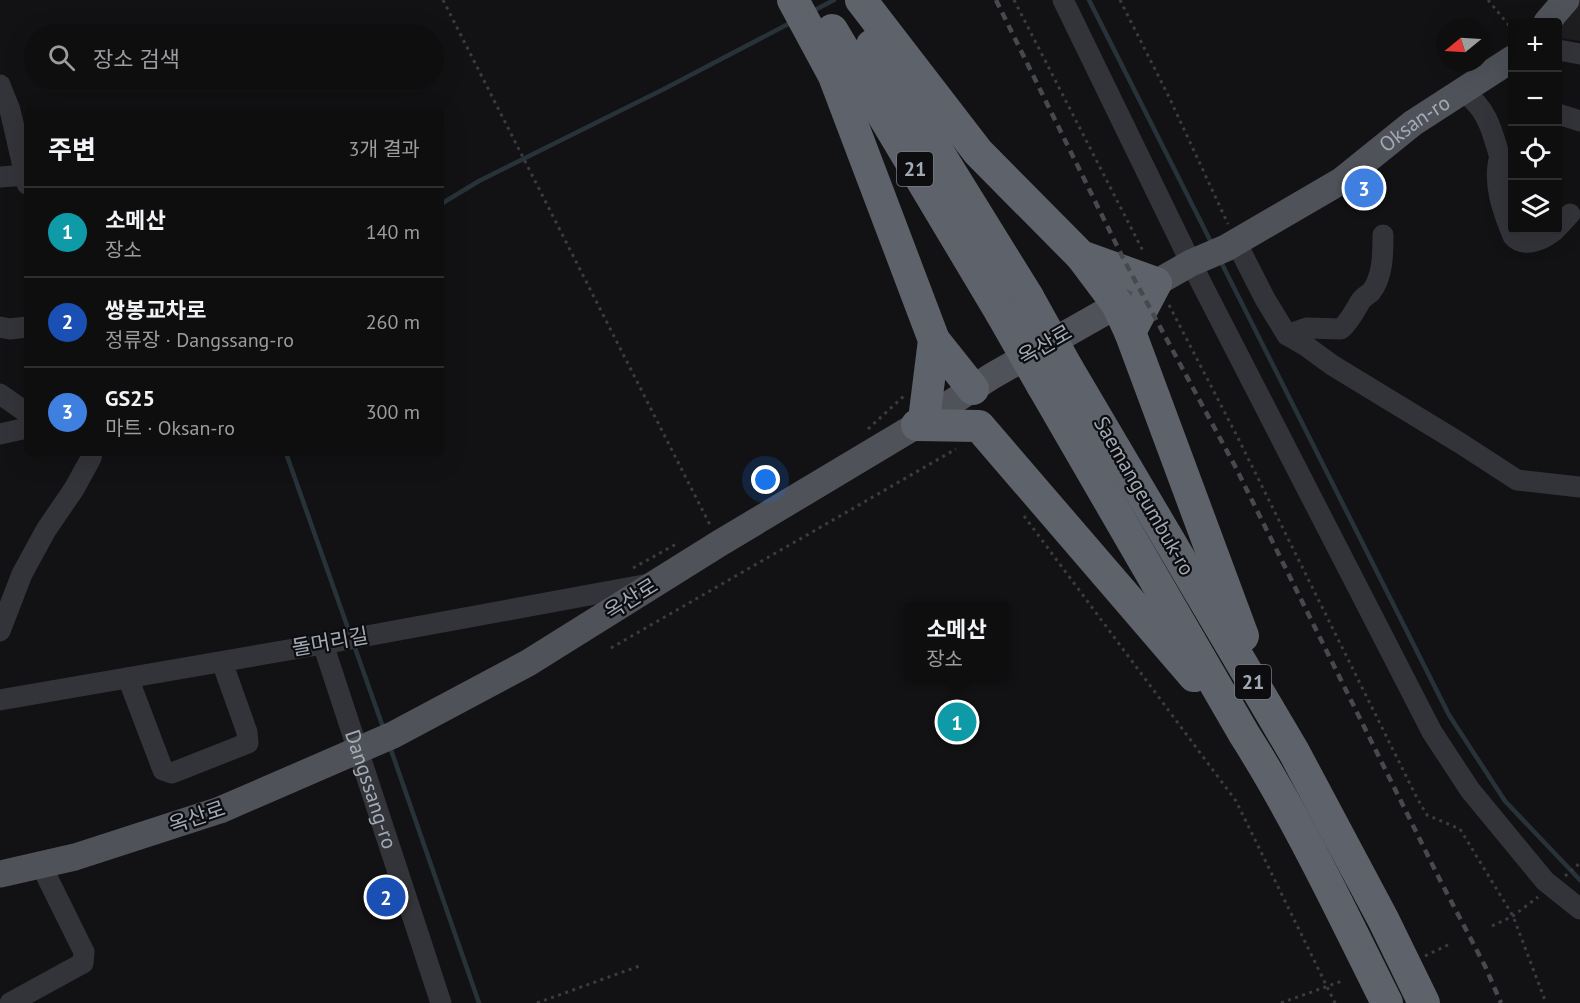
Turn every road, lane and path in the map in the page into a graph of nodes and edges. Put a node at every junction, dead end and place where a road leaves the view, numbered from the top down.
1 (443, 0) edge
2 (793, 0) edge
3 (1014, 0) edge
4 (1063, 0) edge
5 (1120, 0) edge
6 (1488, 0) edge
7 (1566, 0) edge
8 (840, 11) edge
9 (1550, 18) edge
10 (1508, 23) edge
11 (1562, 51) edge
12 (1580, 54) edge
13 (1508, 62) edge
14 (0, 85) edge
15 (1462, 91) junction
16 (1562, 116) edge
17 (1580, 121) edge
18 (1500, 156) junction
19 (24, 171) edge
20 (1508, 172) edge
21 (0, 177) edge
22 (24, 180) edge
23 (1508, 219) edge
24 (1512, 234) edge
25 (1547, 234) edge
26 (1383, 235) dead end
27 (1231, 245) junction
28 (1081, 256) junction
29 (1195, 261) junction
30 (1158, 282) junction
31 (1117, 304) junction
32 (0, 327) edge
33 (24, 327) edge
34 (1130, 332) junction
35 (1287, 335) junction
36 (934, 340) junction
37 (982, 382) junction
38 (912, 388) dead end
39 (0, 394) edge
40 (24, 411) edge
41 (920, 423) junction
42 (24, 429) edge
43 (982, 429) junction
44 (0, 434) edge
45 (861, 434) dead end
46 (91, 456) edge
47 (1580, 488) edge
48 (1024, 516) dead end
49 (681, 541) dead end
50 (720, 543) junction
51 (624, 573) dead end
52 (659, 582) junction
53 (0, 631) edge
54 (323, 644) junction
55 (611, 648) dead end
56 (222, 662) junction
57 (128, 678) junction
58 (0, 700) edge
59 (1244, 734) junction
60 (374, 744) junction
61 (1350, 857) junction
62 (1580, 863) edge
63 (41, 865) junction
64 (0, 874) edge
65 (1559, 880) junction
66 (1580, 909) edge
67 (1513, 916) junction
68 (1492, 926) dead end
69 (1450, 944) dead end
70 (1425, 956) dead end
71 (642, 965) dead end
72 (1342, 981) dead end
73 (1327, 987) junction
74 (10, 1003) edge
75 (441, 1003) edge
76 (537, 1003) edge
77 (1281, 1003) edge
78 (1335, 1003) edge
79 (1387, 1003) edge
80 (1424, 1003) edge
81 (1546, 1003) edge

1 - 50 path
2 - 8 highway
3 - 30 path
4 - 29 street
5 - 27 path
6 - 10 path
7 - 9 main road
8 - 28 highway
8 - 36 highway
8 - 59 highway, Saemangeumbuk-ro / 21, bridge
8 - 61 highway, Saemangeumbuk-ro / 21, bridge
11 - 12 street
13 - 15 main road, Oksan-ro
14 - 19 street
15 - 18 street
15 - 27 main road, Oksan-ro
16 - 17 street
18 - 20 street
18 - 23 street
21 - 22 street
24 - 25 street
26 - 35 street
27 - 29 main road, 옥산로
27 - 35 street
28 - 30 highway
28 - 31 highway
29 - 30 main road, 옥산로
29 - 65 street
30 - 31 main road, 옥산로
30 - 34 highway
30 - 67 path
31 - 34 highway
31 - 37 main road, 옥산로
32 - 33 street
34 - 61 highway
35 - 47 street
36 - 37 highway
36 - 41 highway
37 - 41 main road, 옥산로
37 - 43 highway
38 - 45 path
39 - 40 street
41 - 43 highway
41 - 50 main road, 옥산로
42 - 44 street
43 - 55 path
43 - 59 highway
46 - 53 street
48 - 73 path
49 - 51 path
50 - 52 main road, 옥산로
52 - 54 street, 돌머리길
52 - 60 main road, 옥산로
54 - 56 street, 돌머리길
54 - 60 street, Dangssang-ro
56 - 57 street, 돌머리길
56 - 57 street
57 - 58 street, 돌머리길
59 - 79 highway, Saemangeumbuk-ro / 21
60 - 63 main road, 옥산로
60 - 75 street, Dangssang-ro
61 - 80 highway, Saemangeumbuk-ro / 21
62 - 65 path
63 - 64 main road, 옥산로
63 - 74 street
65 - 66 street
65 - 67 path
67 - 68 path
67 - 81 path
69 - 70 path
71 - 76 path
72 - 73 path
73 - 77 path
73 - 78 path

